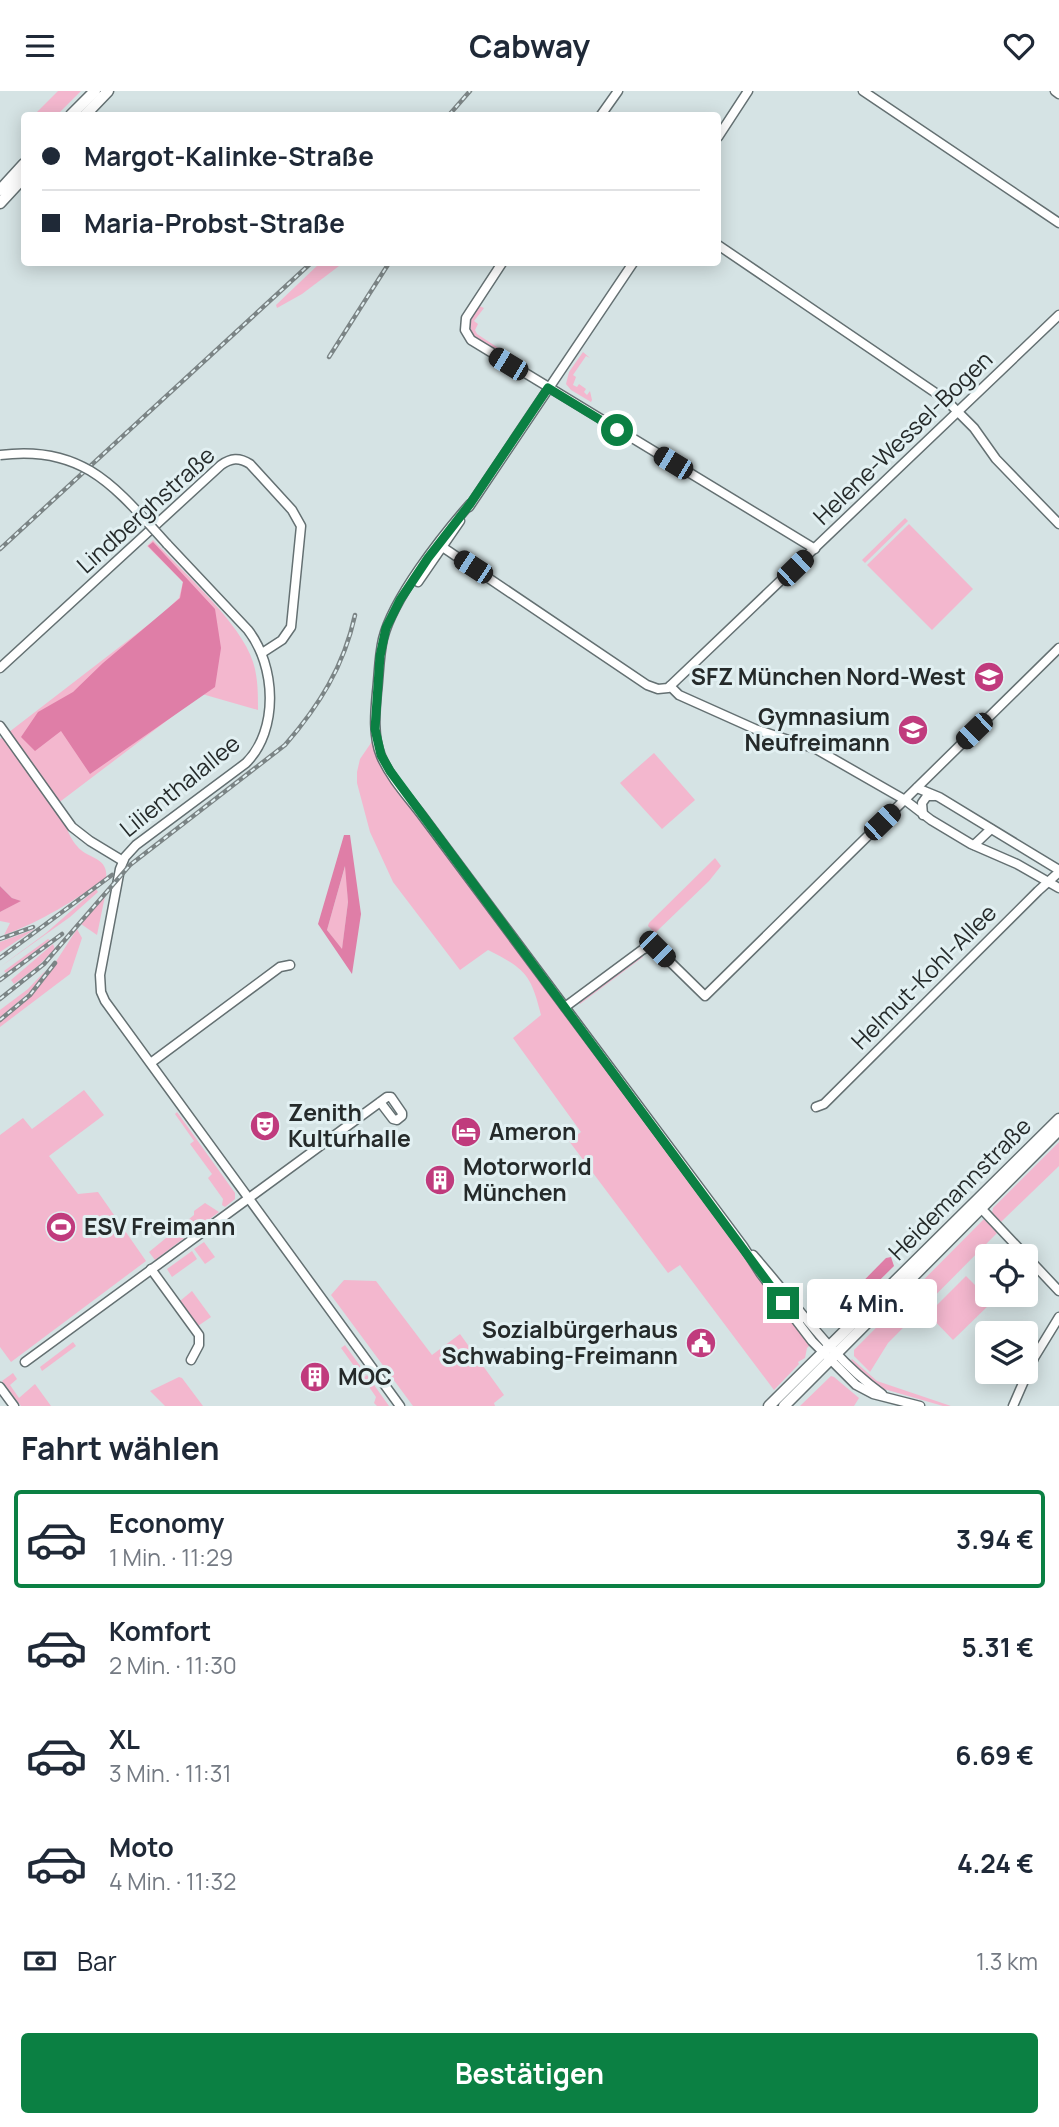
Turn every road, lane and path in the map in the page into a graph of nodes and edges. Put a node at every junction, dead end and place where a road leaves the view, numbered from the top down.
1 (95, 91) edge
2 (108, 91) edge
3 (618, 91) edge
4 (748, 91) edge
5 (863, 91) edge
6 (74, 112) edge
7 (88, 112) edge
8 (603, 112) edge
9 (721, 132) edge
10 (21, 167) edge
11 (21, 180) edge
12 (0, 190) edge
13 (0, 202) edge
14 (1059, 223) edge
15 (721, 247) edge
16 (500, 266) edge
17 (631, 266) edge
18 (1059, 315) edge
19 (548, 388) junction
20 (958, 412) junction
21 (0, 456) edge
22 (1059, 524) edge
23 (441, 546) junction
24 (814, 549) junction
25 (1059, 648) edge
26 (262, 653) junction
27 (0, 669) edge
28 (670, 686) junction
29 (0, 726) edge
30 (917, 788) junction
31 (934, 796) junction
32 (905, 800) junction
33 (923, 815) junction
34 (991, 829) junction
35 (974, 845) junction
36 (123, 861) junction
37 (1059, 871) edge
38 (1048, 882) junction
39 (1059, 888) edge
40 (290, 965) dead end
41 (565, 1007) junction
42 (152, 1062) junction
43 (384, 1099) dead end
44 (816, 1107) dead end
45 (1059, 1119) edge
46 (1059, 1131) edge
47 (250, 1199) junction
48 (977, 1205) junction
49 (151, 1269) junction
50 (1059, 1291) edge
51 (1059, 1317) edge
52 (830, 1353) junction
53 (191, 1360) dead end
54 (25, 1362) dead end
55 (0, 1387) edge
56 (14, 1406) edge
57 (400, 1406) edge
58 (769, 1406) edge
59 (784, 1406) edge
60 (920, 1406) edge
61 (1013, 1406) edge

1 - 6 main road
2 - 7 main road
3 - 8 street
4 - 9 street
5 - 14 street
10 - 12 main road
11 - 13 main road
15 - 20 street
16 - 19 street
17 - 19 street
18 - 20 street, Helene-Wessel-Bogen
19 - 23 street
19 - 24 street
20 - 22 street
20 - 24 street, Helene-Wessel-Bogen
21 - 26 street, Lilienthalallee, bridge
23 - 28 street
23 - 41 street
24 - 28 street, Helene-Wessel-Bogen
25 - 30 street
26 - 27 street, Lindberghstraße
26 - 36 street, Lilienthalallee
28 - 32 street
29 - 36 street
30 - 31 street
30 - 32 street
31 - 33 street
31 - 34 street
32 - 33 street
32 - 41 street
33 - 35 street
34 - 35 street
34 - 37 street
35 - 38 street
36 - 42 street, Lilienthalallee
37 - 38 street, Helmut-Kohl-Allee
38 - 39 street
38 - 44 street, Helmut-Kohl-Allee
40 - 42 street
41 - 52 street
42 - 47 street, Lilienthalallee
43 - 47 street
45 - 48 main road, Heidemannstraße
46 - 48 main road, Heidemannstraße
47 - 49 street
47 - 57 street, Lilienthalallee
48 - 50 street
48 - 52 main road, Heidemannstraße
49 - 53 street
49 - 54 street
51 - 61 street
52 - 58 main road, Heidemannstraße
52 - 59 main road, Heidemannstraße
52 - 60 street
55 - 56 street

